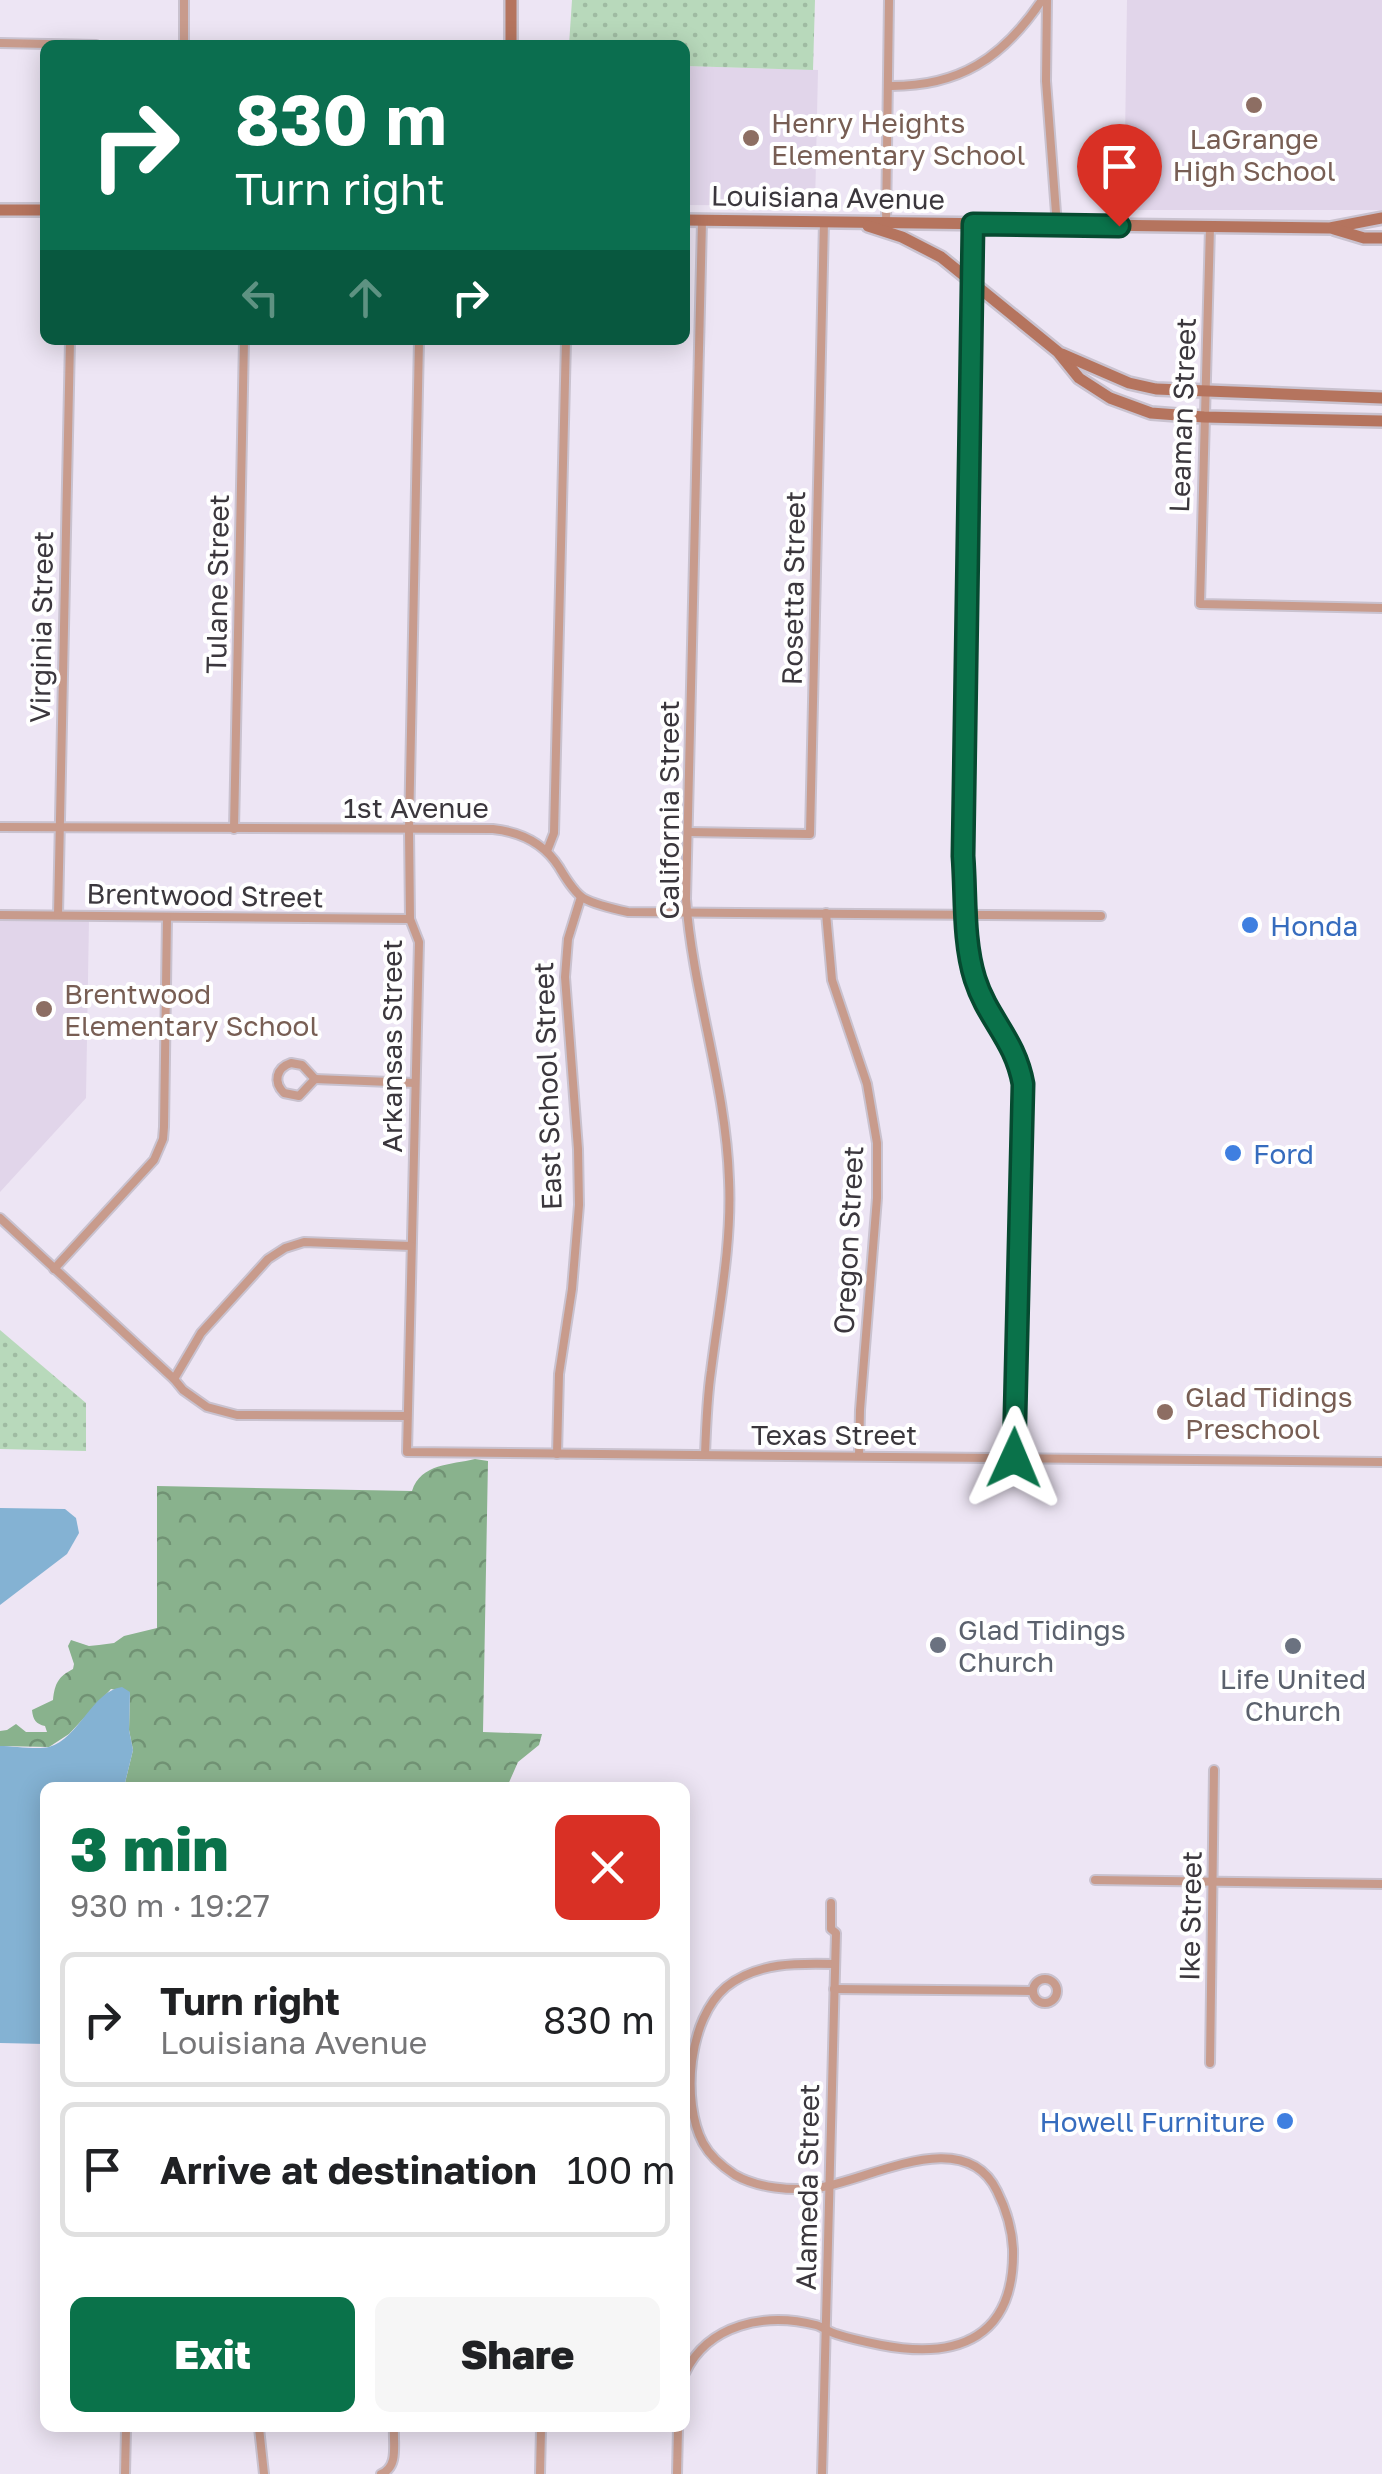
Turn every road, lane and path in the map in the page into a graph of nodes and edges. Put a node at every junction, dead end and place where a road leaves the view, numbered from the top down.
1 (184, 0) edge
2 (511, 0) edge
3 (889, 0) edge
4 (1044, 0) edge
5 (184, 40) edge
6 (511, 40) edge
7 (0, 43) edge
8 (40, 44) edge
9 (888, 86) junction
10 (0, 210) edge
11 (40, 210) edge
12 (1382, 218) edge
13 (690, 220) edge
14 (702, 221) junction
15 (824, 221) junction
16 (973, 224) junction
17 (886, 226) junction
18 (1057, 226) junction
19 (1210, 227) junction
20 (1330, 228) junction
21 (1382, 238) edge
22 (972, 282) junction
23 (70, 345) edge
24 (244, 345) edge
25 (420, 345) edge
26 (566, 345) edge
27 (1058, 352) junction
28 (1204, 392) junction
29 (1382, 398) edge
30 (1204, 417) junction
31 (1382, 421) edge
32 (1382, 608) edge
33 (0, 827) edge
34 (59, 828) junction
35 (234, 830) junction
36 (409, 830) junction
37 (688, 832) junction
38 (547, 851) junction
39 (581, 897) junction
40 (687, 912) junction
41 (826, 914) junction
42 (0, 915) edge
43 (966, 915) junction
44 (58, 916) junction
45 (1102, 916) dead end
46 (167, 917) junction
47 (410, 920) junction
48 (316, 1080) junction
49 (415, 1083) junction
50 (0, 1218) edge
51 (411, 1246) junction
52 (54, 1268) junction
53 (174, 1379) junction
54 (407, 1416) junction
55 (406, 1452) joint
56 (557, 1454) junction
57 (705, 1455) junction
58 (860, 1456) junction
59 (1014, 1458) junction
60 (1382, 1462) edge
61 (1214, 1770) dead end
62 (1095, 1880) dead end
63 (1213, 1882) junction
64 (1382, 1884) edge
65 (831, 1903) dead end
66 (835, 1964) junction
67 (834, 1989) junction
68 (1032, 1991) dead end
69 (1210, 2063) dead end
70 (830, 2185) junction
71 (826, 2329) junction
72 (690, 2364) edge
73 (126, 2432) edge
74 (260, 2432) edge
75 (394, 2432) edge
76 (540, 2432) edge
77 (678, 2432) edge
78 (125, 2474) edge
79 (264, 2474) edge
80 (381, 2474) edge
81 (540, 2474) edge
82 (677, 2474) edge
83 (822, 2474) edge

1 - 5 street
2 - 6 main road
3 - 9 street
4 - 9 street
4 - 18 street
7 - 8 street
9 - 17 street
10 - 11 main road
12 - 20 main road, Louisiana Avenue
13 - 14 main road, Louisiana Avenue
14 - 15 main road, Louisiana Avenue
14 - 37 street, California Street
15 - 17 main road, Louisiana Avenue
15 - 37 street, Rosetta Street
16 - 17 main road, Louisiana Avenue
16 - 18 main road, Louisiana Avenue
16 - 22 street
17 - 22 main road
18 - 19 main road, Louisiana Avenue
19 - 20 main road, Louisiana Avenue
19 - 28 street, Leaman Street
20 - 21 main road, Louisiana Avenue
22 - 27 main road
22 - 43 street
23 - 34 street, Virginia Street
24 - 35 street, Tulane Street
25 - 36 street, Arkansas Street
26 - 38 street
27 - 28 main road
27 - 30 main road
28 - 29 main road
28 - 30 street, Leaman Street
30 - 31 main road
30 - 32 street, Leaman Street
33 - 34 street, 1st Avenue
34 - 35 street, 1st Avenue
34 - 44 street, Virginia Street
35 - 36 street, 1st Avenue
36 - 38 street, 1st Avenue
36 - 47 street, Arkansas Street
37 - 40 street, California Street
38 - 39 street, 1st Avenue
39 - 40 street
39 - 56 street, East School Street
40 - 41 street
40 - 57 street, California Street
41 - 43 street
41 - 58 street, Oregon Street
42 - 44 street, Brentwood Street
43 - 45 street
43 - 59 street
44 - 46 street, Brentwood Street
46 - 47 street, Brentwood Street
46 - 52 street
47 - 49 street, Arkansas Street
48 - 48 street
48 - 49 street
49 - 51 street, Arkansas Street
50 - 52 street
51 - 53 street
51 - 54 street, Arkansas Street
52 - 53 street
53 - 54 street
54 - 55 street, Arkansas Street
55 - 56 street, Texas Street
56 - 57 street, Texas Street
57 - 58 street, Texas Street
58 - 59 street, Texas Street
59 - 60 street, Texas Street
61 - 63 street, Ike Street
62 - 63 street
63 - 64 street
63 - 69 street, Ike Street
65 - 66 street, Alameda Street
66 - 67 street, Alameda Street
66 - 70 street
67 - 68 street
67 - 70 street, Alameda Street
70 - 71 street, Alameda Street
70 - 71 street
71 - 72 street
71 - 83 street, Alameda Street
73 - 78 street
74 - 79 street
75 - 80 street
76 - 81 street
77 - 82 street

